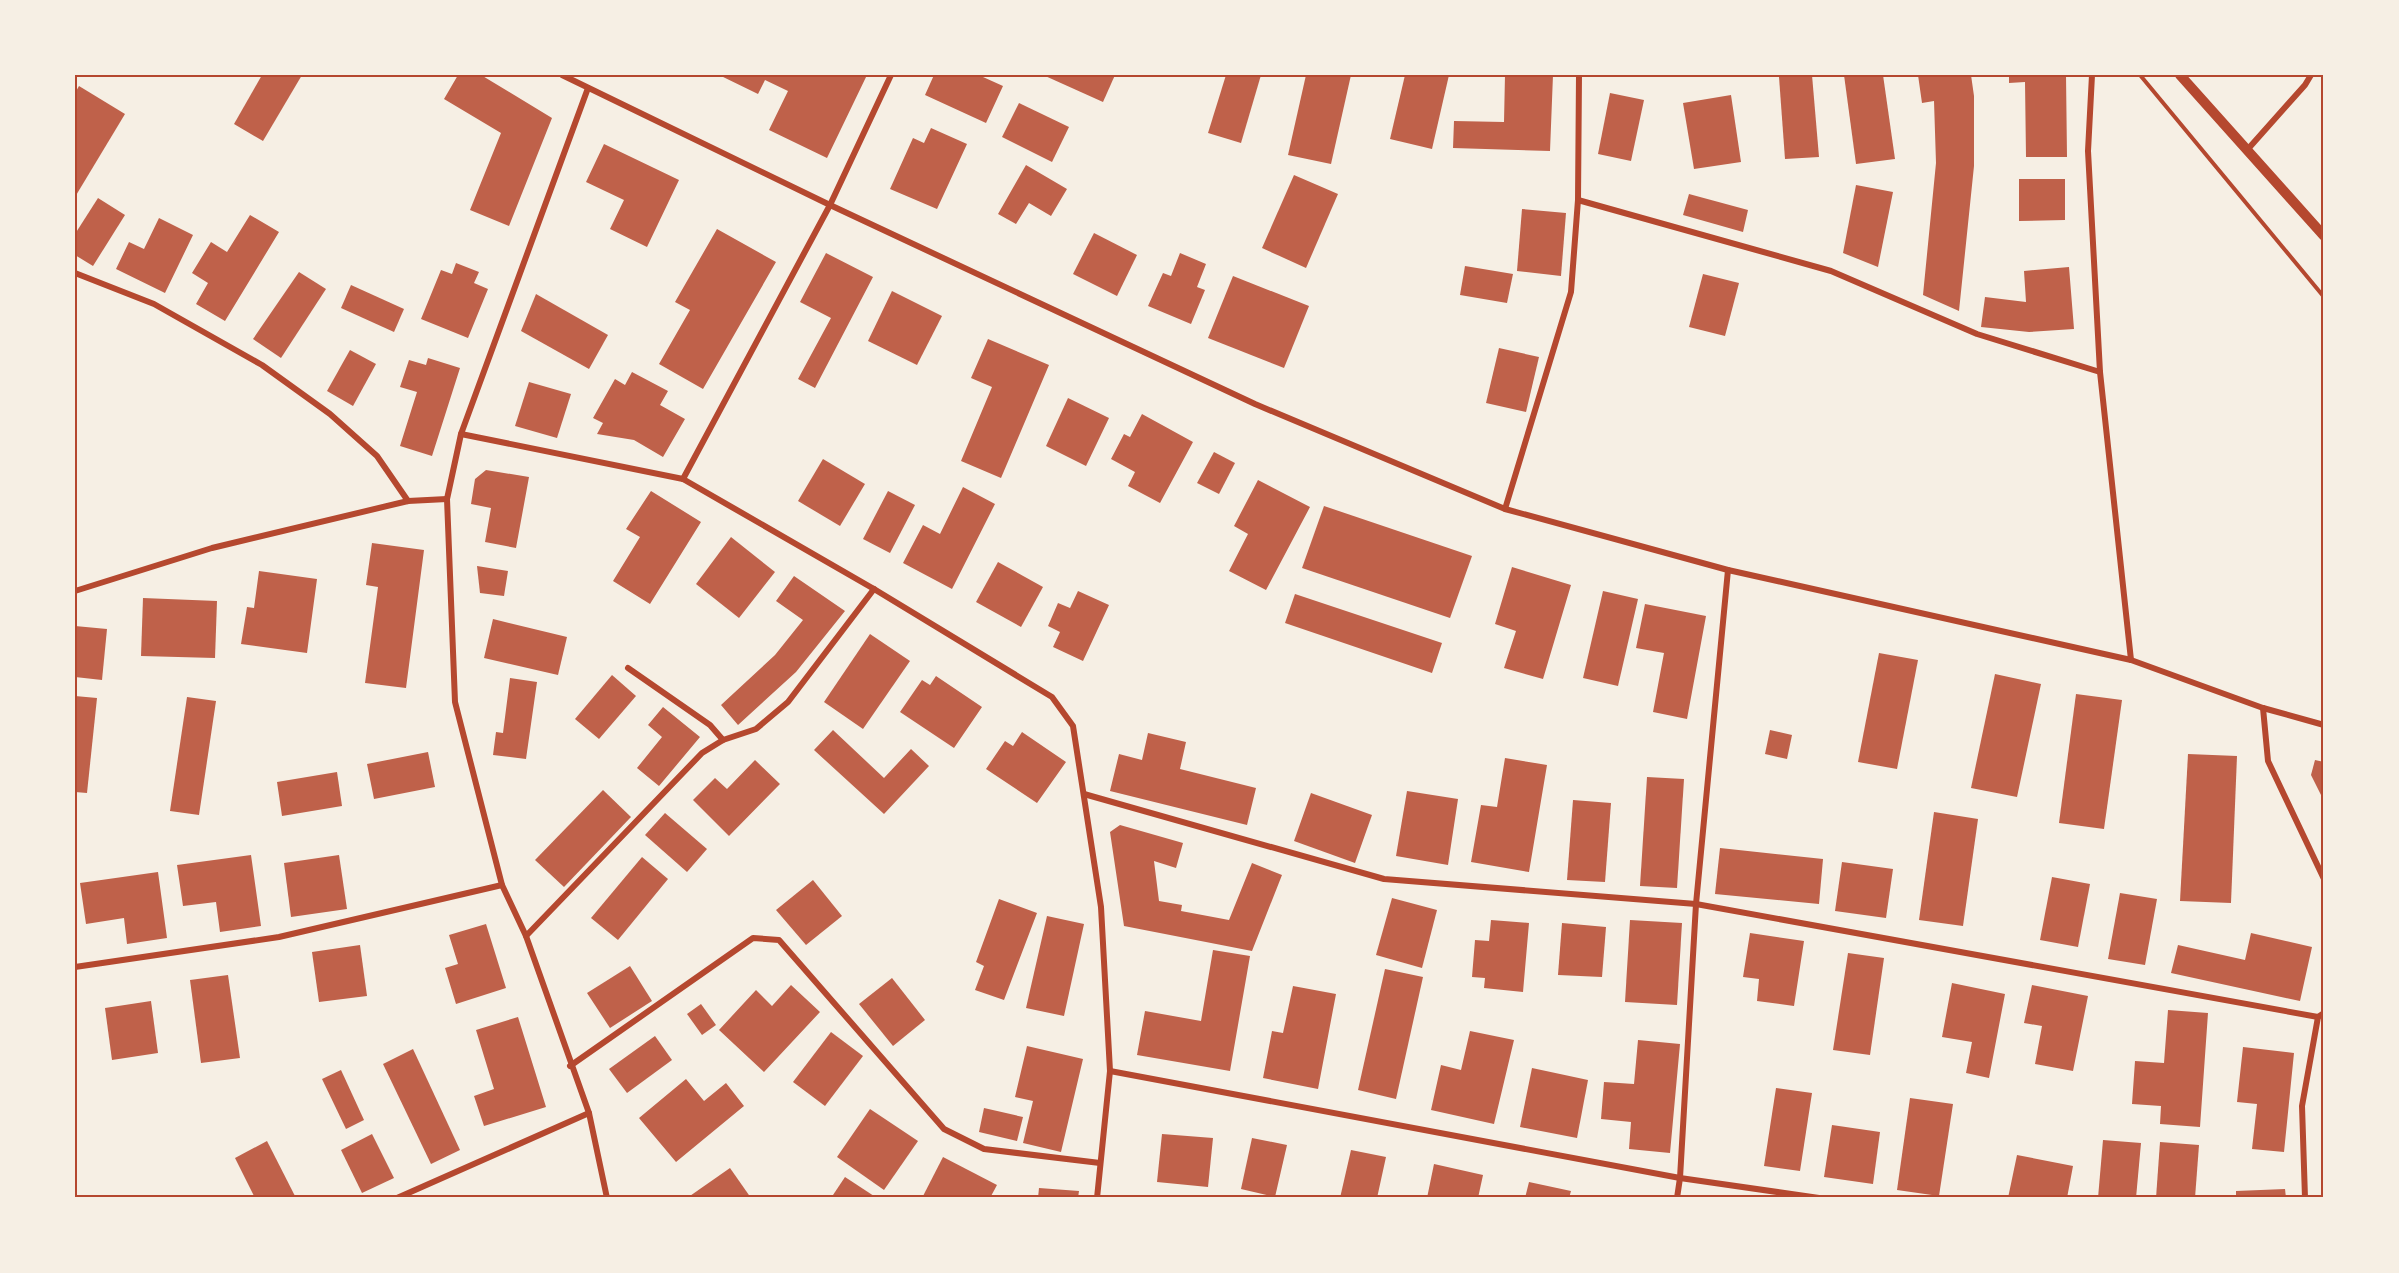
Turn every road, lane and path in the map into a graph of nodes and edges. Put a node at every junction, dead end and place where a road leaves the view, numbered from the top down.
1 (562, 75) edge
2 (891, 75) edge
3 (1579, 75) edge
4 (2092, 75) edge
5 (2140, 75) edge
6 (2180, 75) edge
7 (2311, 75) edge
8 (588, 88) junction
9 (2248, 149) junction
10 (1578, 200) junction
11 (830, 205) junction
12 (2324, 236) edge
13 (75, 273) edge
14 (2324, 297) edge
15 (2100, 372) junction
16 (461, 434) junction
17 (683, 478) junction
18 (447, 499) junction
19 (408, 501) junction
20 (1505, 509) junction
21 (1728, 570) junction
22 (874, 589) junction
23 (75, 591) edge
24 (2132, 660) junction
25 (628, 668) dead end
26 (2264, 708) junction
27 (2324, 725) edge
28 (723, 740) junction
29 (1084, 794) junction
30 (2324, 879) edge
31 (502, 885) junction
32 (1696, 904) junction
33 (526, 936) junction
34 (75, 967) edge
35 (2324, 1012) edge
36 (2318, 1017) junction
37 (570, 1066) junction
38 (1110, 1071) junction
39 (589, 1113) junction
40 (1100, 1163) junction
41 (1680, 1178) junction
42 (397, 1198) edge
43 (607, 1198) edge
44 (1097, 1198) edge
45 (1677, 1198) edge
46 (1819, 1198) edge
47 (2305, 1198) edge

1 - 8 street
2 - 11 street
3 - 10 street
4 - 15 street
5 - 14 path
6 - 9 street
7 - 9 street
8 - 11 street
8 - 16 street
9 - 12 street
10 - 15 street
10 - 20 street
11 - 17 street
11 - 20 street
13 - 19 street
15 - 24 street
16 - 17 street
16 - 18 street
17 - 22 street
18 - 19 street
18 - 31 street
19 - 23 street
20 - 21 street
21 - 24 street
21 - 32 street
22 - 28 street
22 - 29 street
24 - 26 street
25 - 28 street
26 - 27 street
26 - 30 street
28 - 33 street
29 - 32 street
29 - 38 street
31 - 33 street
31 - 34 street
32 - 36 street
32 - 41 street
33 - 37 street
35 - 36 street
36 - 47 street
37 - 39 street
37 - 40 street
38 - 40 street
38 - 41 street
39 - 42 street
39 - 43 street
40 - 44 street
41 - 45 street
41 - 46 street

